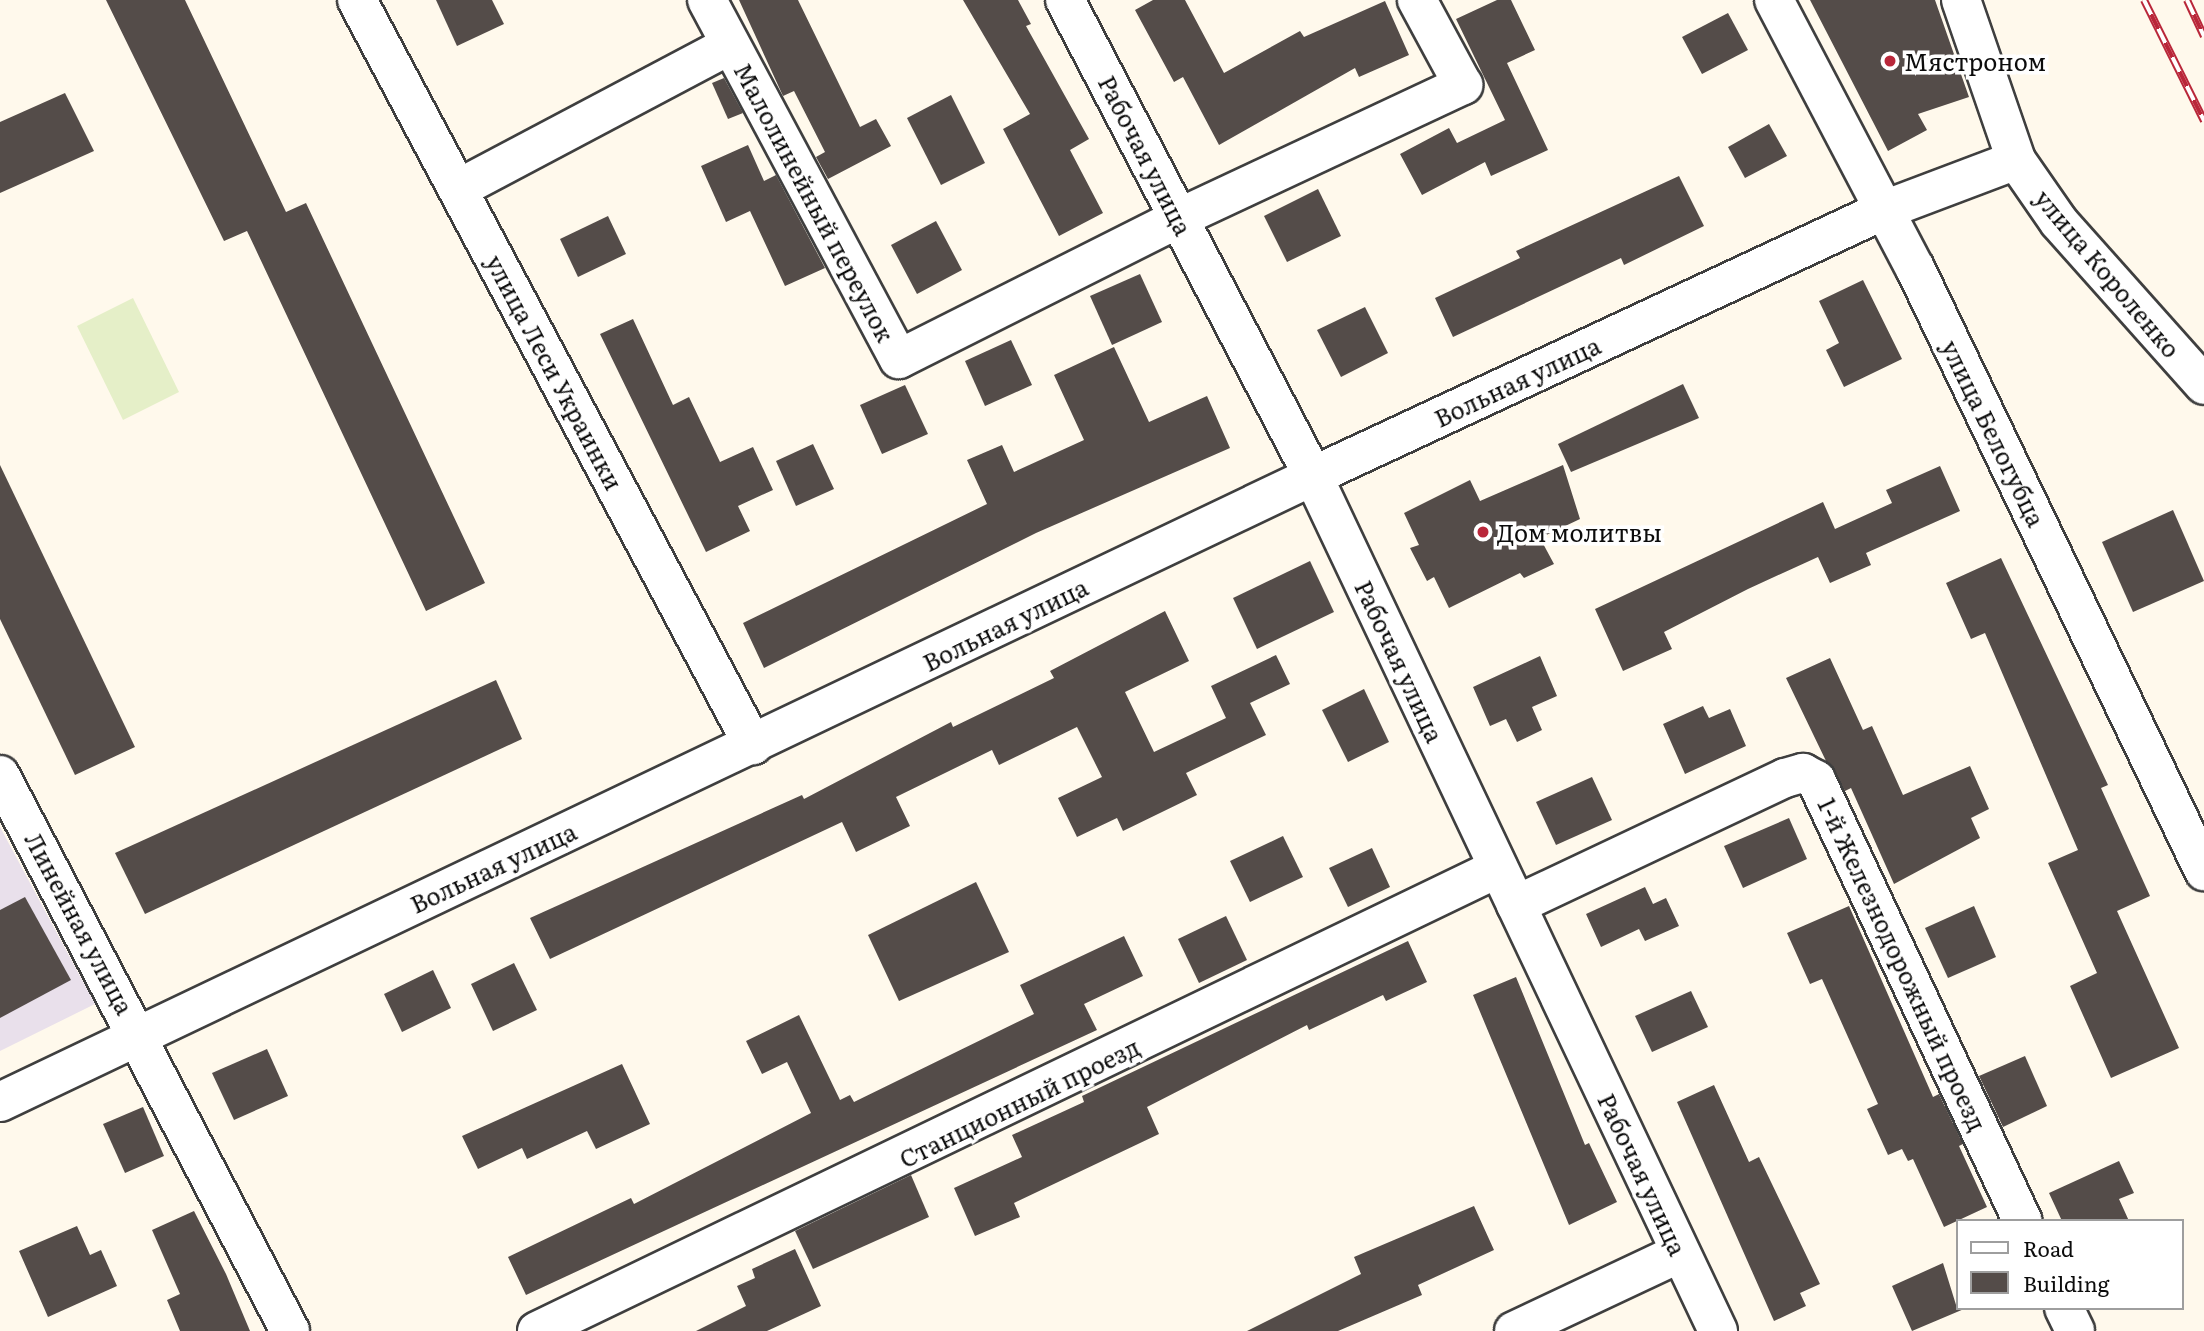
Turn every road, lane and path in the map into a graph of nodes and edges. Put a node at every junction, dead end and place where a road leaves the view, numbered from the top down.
1 (357, 0) edge
2 (707, 0) edge
3 (1065, 0) edge
4 (1417, 0) edge
5 (1774, 0) edge
6 (1961, 0) edge
7 (730, 45) junction
8 (2016, 160) junction
9 (458, 188) junction
10 (1884, 210) junction
11 (1179, 218) junction
12 (2204, 385) edge
13 (1312, 476) junction
14 (753, 744) junction
15 (0, 775) edge
16 (1498, 868) junction
17 (2204, 871) edge
18 (1516, 905) junction
19 (139, 1034) junction
20 (0, 1102) edge
21 (2022, 1219) edge
22 (1680, 1253) junction
23 (2065, 1310) edge
24 (290, 1331) edge
25 (537, 1331) edge
26 (1514, 1331) edge
27 (1718, 1331) edge
28 (2075, 1331) edge

1 - 9 street, улица Леси Украинки
2 - 7 street, Малолинейный переулок
3 - 11 street, Рабочая улица
4 - 11 street, Малолинейный переулок
5 - 10 street, улица Белогубца
6 - 8 street, улица Короленко
7 - 9 street
7 - 11 street, Малолинейный переулок
8 - 10 street, Вольная улица
8 - 12 street, улица Короленко
9 - 14 street, улица Леси Украинки
10 - 13 street, Вольная улица
10 - 17 street, улица Белогубца
11 - 13 street, Рабочая улица
13 - 14 street, Вольная улица
13 - 16 street, Рабочая улица
14 - 19 street, Вольная улица
15 - 19 street, Линейная улица
16 - 18 street, Рабочая улица
16 - 25 street, Станционный проезд
18 - 21 street, 1-й Железнодорожный проезд
18 - 22 street, Рабочая улица
19 - 20 street, Вольная улица
19 - 24 street, Линейная улица
22 - 26 street
22 - 27 street, Рабочая улица
23 - 28 street

